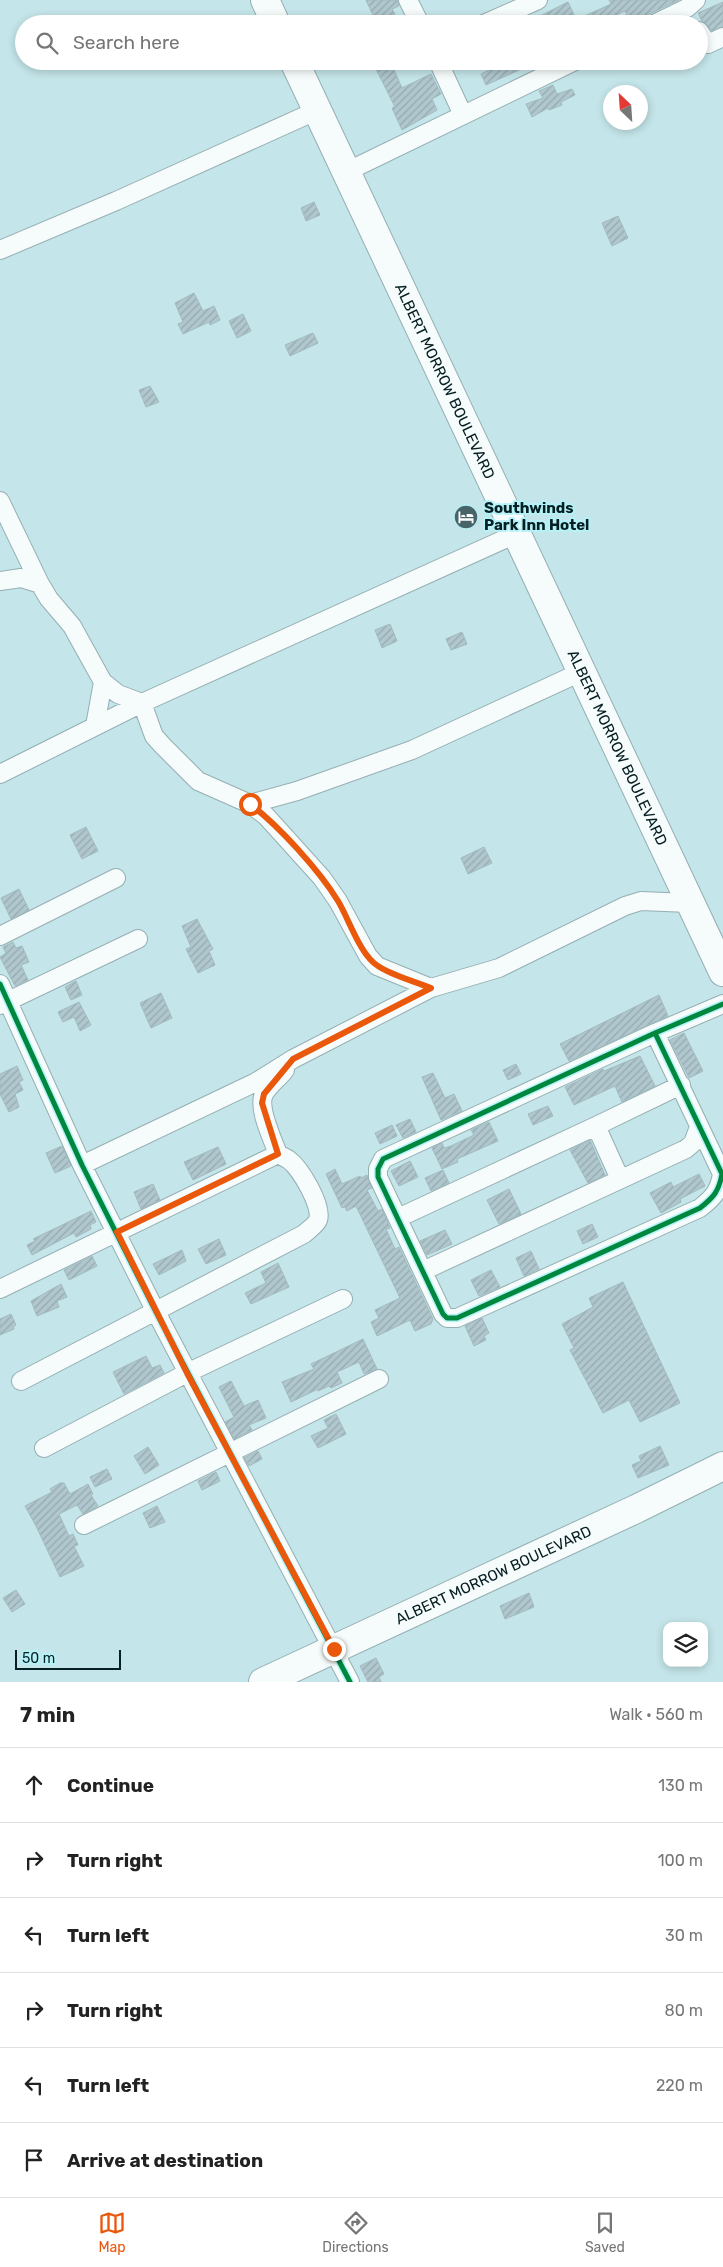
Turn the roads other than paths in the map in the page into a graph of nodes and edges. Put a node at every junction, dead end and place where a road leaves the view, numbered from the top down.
1 (265, 0) edge
2 (408, 0) edge
3 (538, 0) edge
4 (692, 4) edge
5 (272, 15) edge
6 (416, 15) edge
7 (504, 15) edge
8 (671, 15) edge
9 (723, 37) edge
10 (708, 44) edge
11 (298, 70) edge
12 (442, 70) edge
13 (557, 70) edge
14 (318, 110) junction
15 (462, 115) junction
16 (348, 171) junction
17 (0, 250) edge
18 (0, 501) edge
19 (516, 534) junction
20 (0, 581) edge
21 (40, 584) junction
22 (581, 672) junction
23 (103, 682) junction
24 (142, 703) junction
25 (95, 726) junction
26 (0, 774) edge
27 (250, 804) junction
28 (116, 878) dead end
29 (689, 902) junction
30 (0, 936) edge
31 (138, 939) dead end
32 (723, 972) edge
33 (0, 984) edge
34 (431, 988) junction
35 (4, 1003) edge
36 (723, 1004) edge
37 (656, 1033) junction
38 (293, 1059) junction
39 (680, 1085) junction
40 (596, 1126) junction
41 (699, 1127) junction
42 (278, 1154) junction
43 (82, 1165) junction
44 (620, 1179) junction
45 (398, 1218) junction
46 (117, 1232) junction
47 (423, 1271) junction
48 (0, 1289) edge
49 (344, 1299) dead end
50 (156, 1312) junction
51 (187, 1373) junction
52 (379, 1379) dead end
53 (21, 1381) dead end
54 (44, 1448) dead end
55 (229, 1452) junction
56 (723, 1466) edge
57 (84, 1525) dead end
58 (334, 1649) junction
59 (263, 1682) edge
60 (350, 1682) edge

1 - 5 highway
2 - 6 street
3 - 7 street
4 - 8 street
9 - 10 street
11 - 14 highway, ALBERT MORROW BOULEVARD
12 - 15 street
13 - 15 street
14 - 16 highway, ALBERT MORROW BOULEVARD
14 - 17 street
15 - 16 street
16 - 19 highway, ALBERT MORROW BOULEVARD
18 - 21 street
19 - 22 highway, ALBERT MORROW BOULEVARD
19 - 24 street
20 - 21 street
21 - 23 street
22 - 27 street
22 - 29 highway, ALBERT MORROW BOULEVARD
23 - 24 street
23 - 25 street
24 - 25 street
24 - 27 street
25 - 26 street
27 - 34 street
28 - 30 street
29 - 32 highway, ALBERT MORROW BOULEVARD
29 - 34 street
31 - 35 street
33 - 35 street
34 - 38 street
35 - 43 street
36 - 37 street
37 - 39 street
37 - 45 street
38 - 42 street
38 - 43 street
39 - 40 street
39 - 41 street
40 - 44 street
40 - 45 street
41 - 44 street
41 - 47 street
42 - 46 street
42 - 50 street
43 - 46 street
44 - 47 street
45 - 47 street
46 - 48 street
46 - 50 street
49 - 51 street
50 - 51 street
50 - 53 street
51 - 54 street
51 - 55 street
52 - 55 street
55 - 57 street
55 - 58 street
56 - 58 highway, ALBERT MORROW BOULEVARD
58 - 59 highway, ALBERT MORROW BOULEVARD
58 - 60 street

